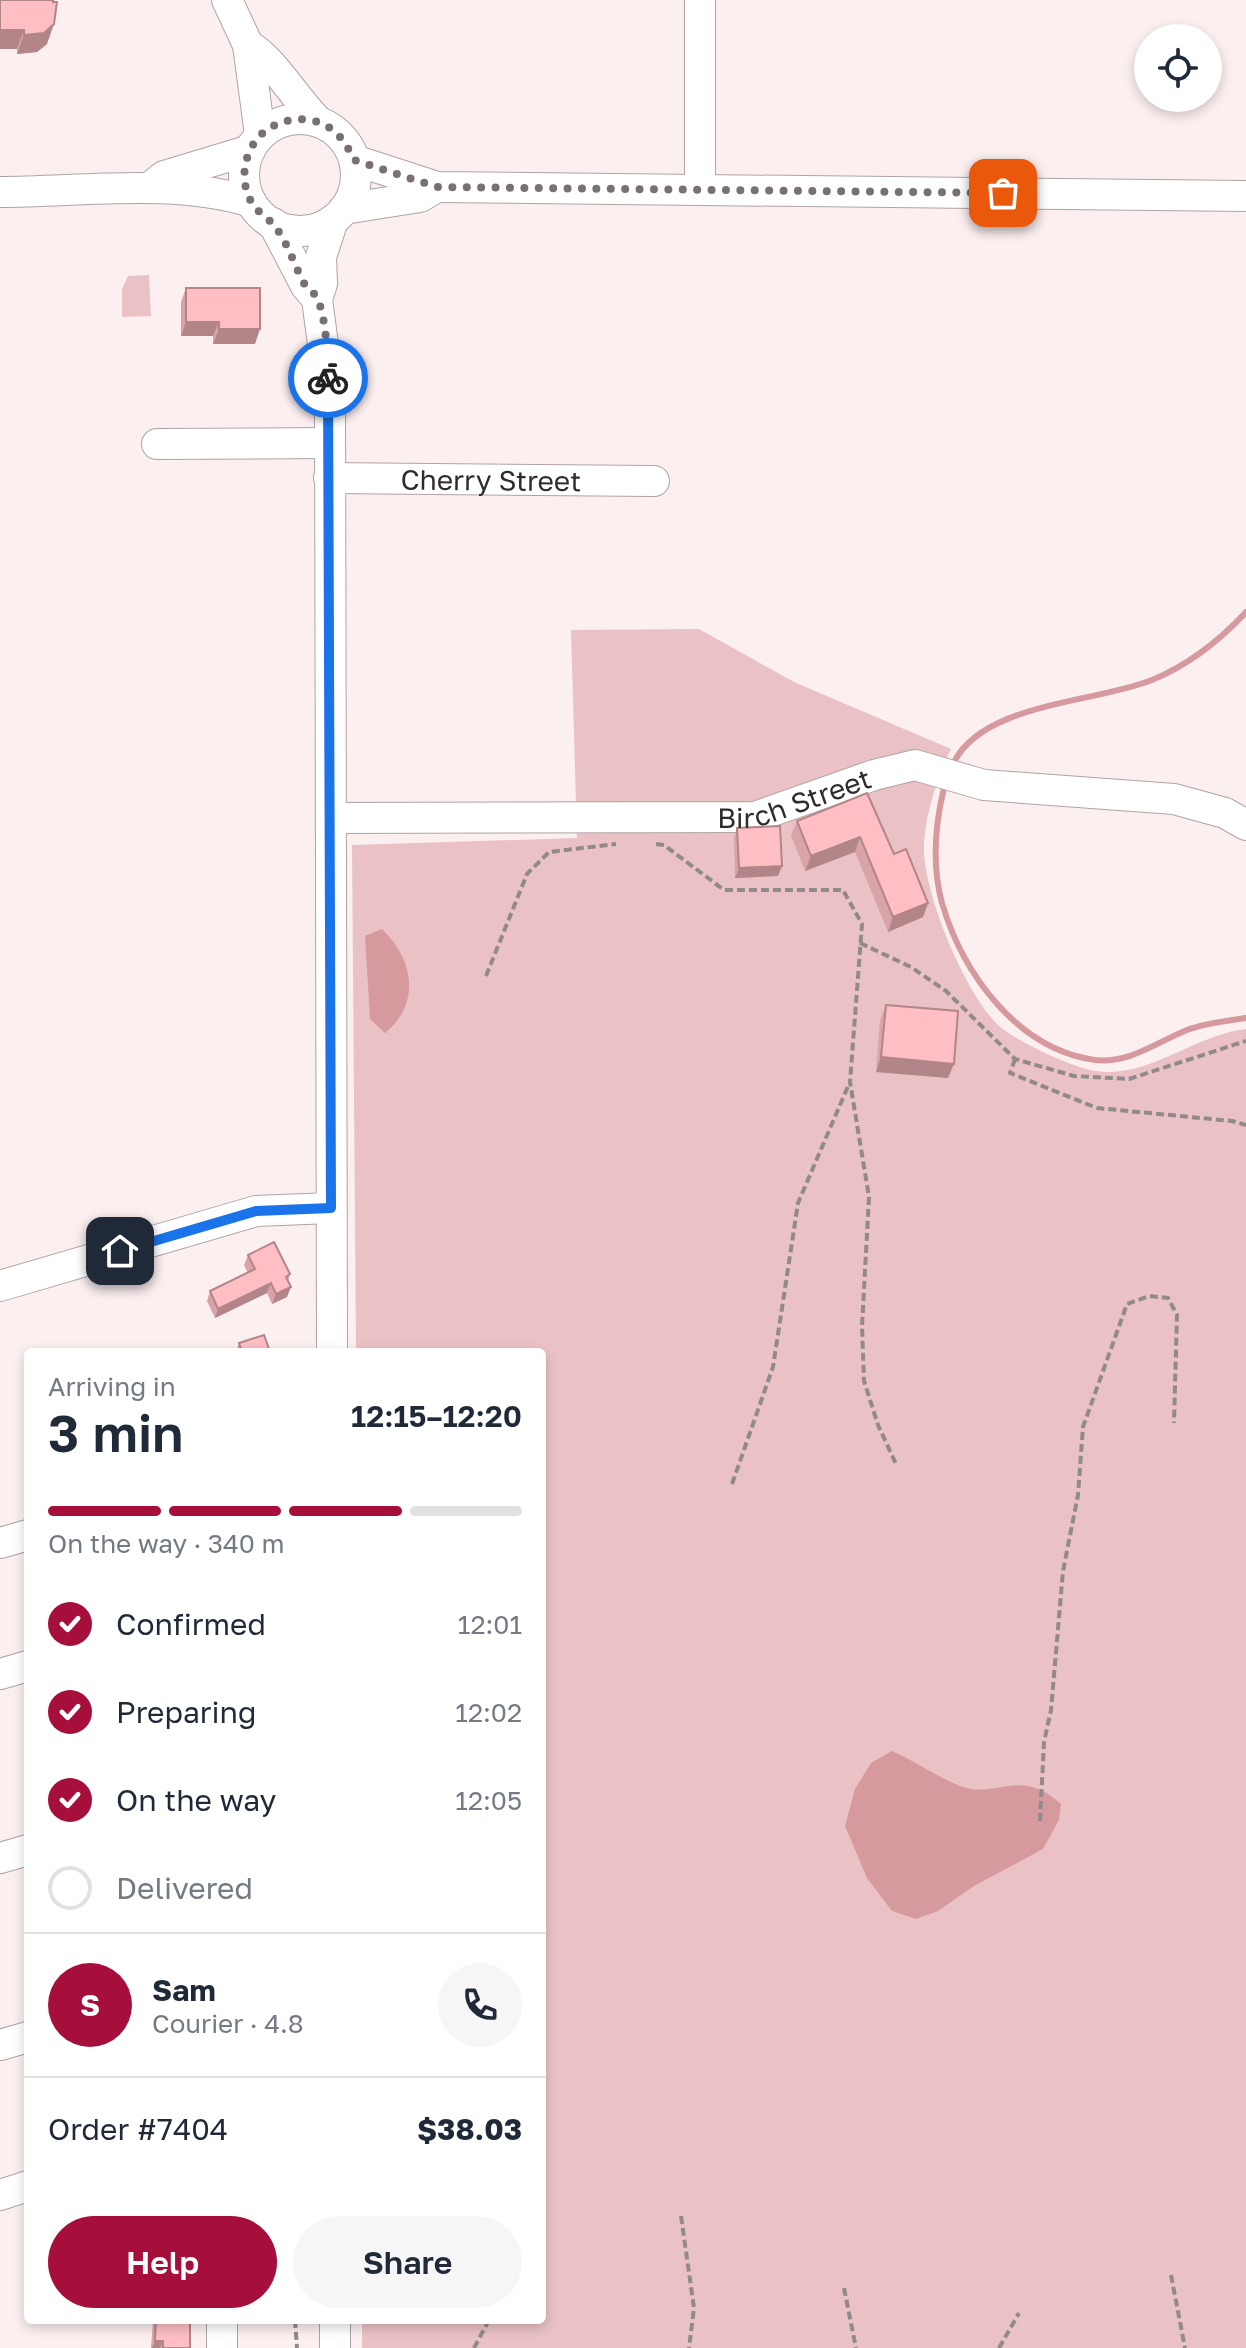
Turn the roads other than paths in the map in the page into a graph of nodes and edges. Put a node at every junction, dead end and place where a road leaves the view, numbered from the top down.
1 (227, 0) edge
2 (700, 0) edge
3 (248, 45) junction
4 (319, 122) junction
5 (255, 143) junction
6 (354, 160) junction
7 (150, 187) junction
8 (437, 187) junction
9 (700, 188) junction
10 (0, 192) edge
11 (1246, 196) edge
12 (262, 213) junction
13 (338, 215) junction
14 (317, 299) junction
15 (329, 443) junction
16 (157, 444) dead end
17 (329, 478) junction
18 (654, 481) dead end
19 (331, 818) junction
20 (1246, 825) edge
21 (331, 1208) junction
22 (0, 1286) edge
23 (332, 1348) edge
24 (24, 1536) edge
25 (0, 1543) edge
26 (24, 1667) edge
27 (0, 1674) edge
28 (24, 1851) edge
29 (0, 1858) edge
30 (24, 2038) edge
31 (0, 2045) edge
32 (24, 2187) edge
33 (0, 2195) edge
34 (222, 2324) edge
35 (335, 2324) edge
36 (222, 2348) edge
37 (335, 2348) edge

1 - 3 street
2 - 9 street
3 - 4 street
3 - 5 street
4 - 5 street
4 - 6 street
5 - 7 street
5 - 12 street
6 - 8 street
6 - 13 street
7 - 10 street
7 - 12 street
8 - 9 street
8 - 13 street
9 - 11 street
12 - 13 street
12 - 14 street
13 - 14 street
14 - 15 street
15 - 16 street
15 - 17 street
17 - 18 street, Cherry Street
17 - 19 street
19 - 20 street, Birch Street
19 - 21 street
21 - 22 street
21 - 23 street
24 - 25 street
26 - 27 street
28 - 29 street
30 - 31 street
32 - 33 street
34 - 36 street
35 - 37 street

